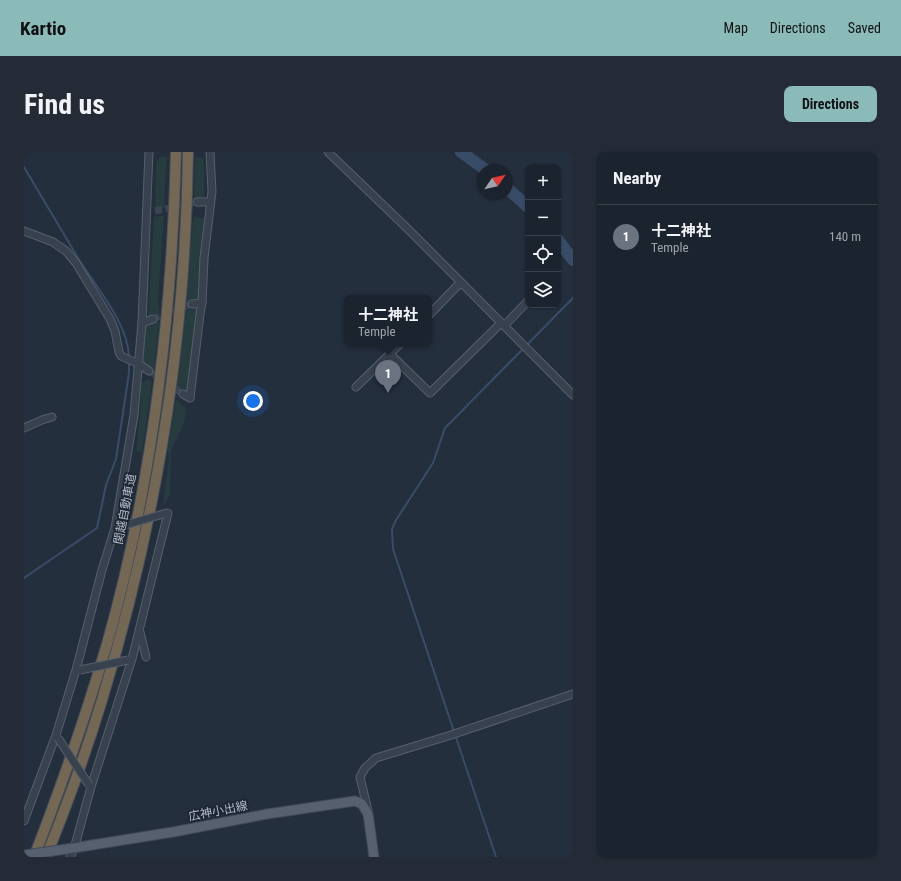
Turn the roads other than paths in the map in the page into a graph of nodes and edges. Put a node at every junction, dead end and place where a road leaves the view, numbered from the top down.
1 (149, 152) edge
2 (176, 152) edge
3 (188, 152) edge
4 (328, 152) edge
5 (212, 154) edge
6 (197, 202) tunnel mouth
7 (210, 202) junction
8 (24, 231) edge
9 (460, 283) junction
10 (202, 303) junction
11 (192, 304) tunnel mouth
12 (525, 304) edge
13 (432, 312) edge
14 (153, 319) tunnel mouth
15 (142, 323) junction
16 (502, 324) junction
17 (397, 347) edge
18 (390, 354) junction
19 (139, 364) junction
20 (149, 371) tunnel mouth
21 (356, 388) dead end
22 (183, 394) dead end
23 (573, 395) edge
24 (52, 417) dead end
25 (24, 428) edge
26 (117, 528) junction
27 (139, 630) junction
28 (146, 657) dead end
29 (130, 660) junction
30 (78, 670) junction
31 (573, 694) edge
32 (57, 736) junction
33 (90, 786) junction
34 (368, 814) junction
35 (24, 821) edge
36 (70, 852) edge
37 (24, 855) edge
38 (34, 857) edge
39 (46, 857) edge
40 (374, 857) edge

1 - 15 street
2 - 38 highway, 関越自動車道
3 - 39 highway, 関越自動車道
4 - 9 street
5 - 7 street
6 - 7 street
7 - 10 street
8 - 19 street
9 - 13 street
9 - 16 street
10 - 11 street
10 - 22 street
12 - 16 street
14 - 15 street
15 - 19 street
16 - 18 street
16 - 23 street
17 - 18 street
18 - 21 street
19 - 20 street
19 - 26 street
24 - 25 street
26 - 27 street, bridge
26 - 30 street
27 - 28 street
27 - 29 street
29 - 30 street, bridge
29 - 33 street
30 - 32 street
31 - 34 street
32 - 33 street, bridge
32 - 35 street
33 - 36 street
34 - 36 main road, 広神小出線
34 - 40 main road
36 - 37 main road, 広神小出線, bridge

